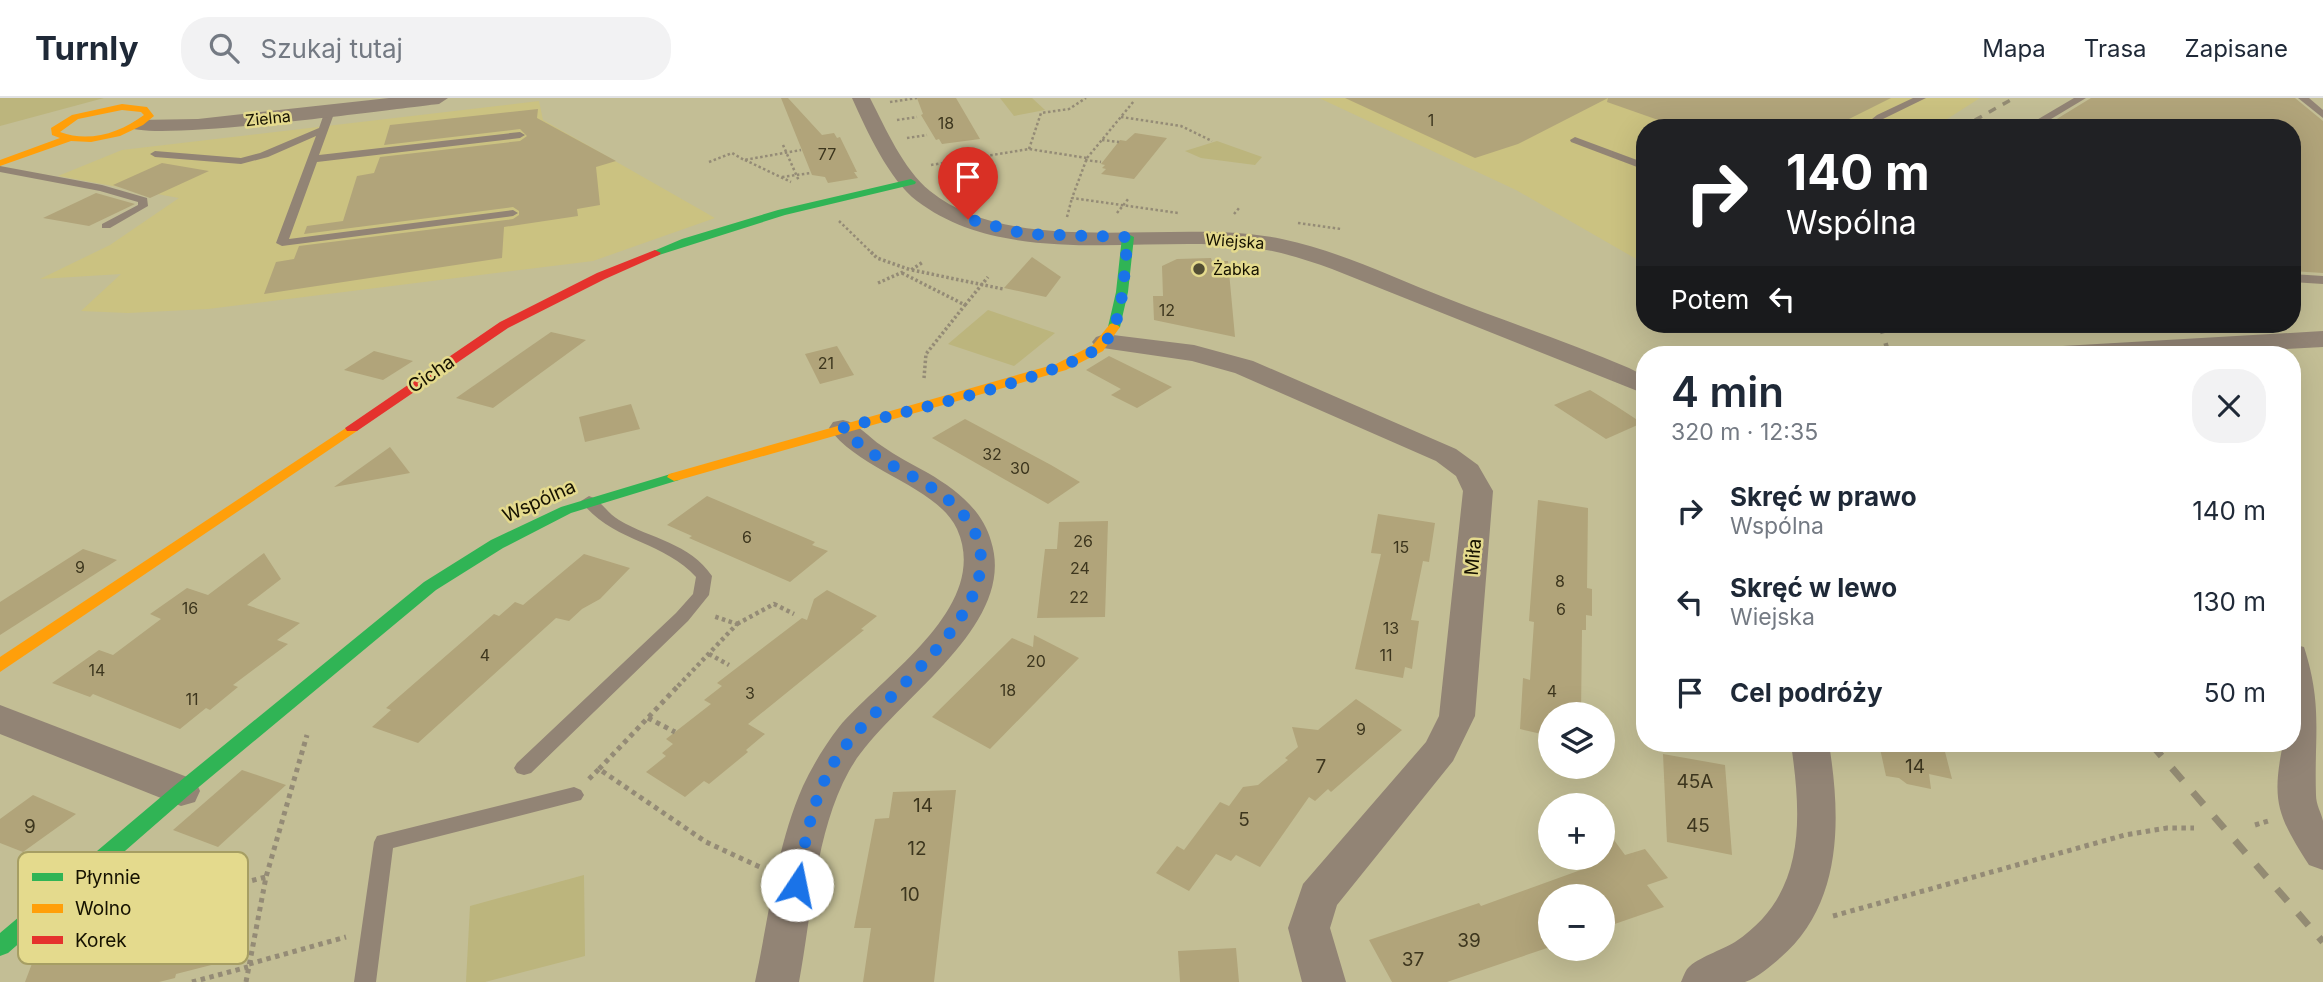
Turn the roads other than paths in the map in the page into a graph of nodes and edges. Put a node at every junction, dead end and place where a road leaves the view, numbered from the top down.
1 (158, 98) edge
2 (861, 98) edge
3 (1920, 98) edge
4 (2081, 98) edge
5 (2303, 98) edge
6 (427, 99) edge
7 (2323, 115) edge
8 (137, 117) junction
9 (1877, 119) edge
10 (2044, 119) edge
11 (327, 120) junction
12 (520, 135) dead end
13 (68, 139) junction
14 (1575, 140) dead end
15 (155, 154) dead end
16 (314, 159) junction
17 (1636, 164) edge
18 (0, 166) edge
19 (907, 176) junction
20 (513, 213) dead end
21 (106, 226) dead end
22 (1128, 237) junction
23 (2301, 279) edge
24 (2323, 280) edge
25 (2323, 339) edge
26 (1105, 342) junction
27 (2201, 346) edge
28 (1636, 382) edge
29 (843, 428) junction
30 (589, 502) junction
31 (2301, 665) edge
32 (0, 666) edge
33 (0, 719) edge
34 (1811, 752) edge
35 (524, 768) dead end
36 (181, 791) junction
37 (573, 795) road end
38 (110, 852) edge
39 (2323, 853) edge
40 (18, 931) edge
41 (0, 946) edge
42 (365, 982) edge
43 (777, 982) edge
44 (1324, 982) edge
45 (1703, 982) edge

1 - 8 street
2 - 19 street, Wiejska
3 - 9 lane
4 - 10 lane
5 - 7 lane
6 - 11 street, Zielna
8 - 11 street, Zielna
8 - 13 street
8 - 13 street
11 - 15 lane
11 - 16 lane
12 - 16 lane
13 - 18 street
14 - 17 lane
16 - 20 lane
18 - 21 lane
19 - 22 street, Wiejska
19 - 32 street, Cicha
22 - 26 street
22 - 28 street, Wiejska
23 - 24 lane
25 - 27 street
26 - 29 street, Wspólna
26 - 44 street, Miła
29 - 30 street, Wspólna
29 - 43 street
30 - 35 lane
30 - 36 street, Wspólna
31 - 39 street
33 - 36 street
34 - 45 street
36 - 38 street, Wspólna
37 - 42 lane
40 - 41 street, Wspólna

